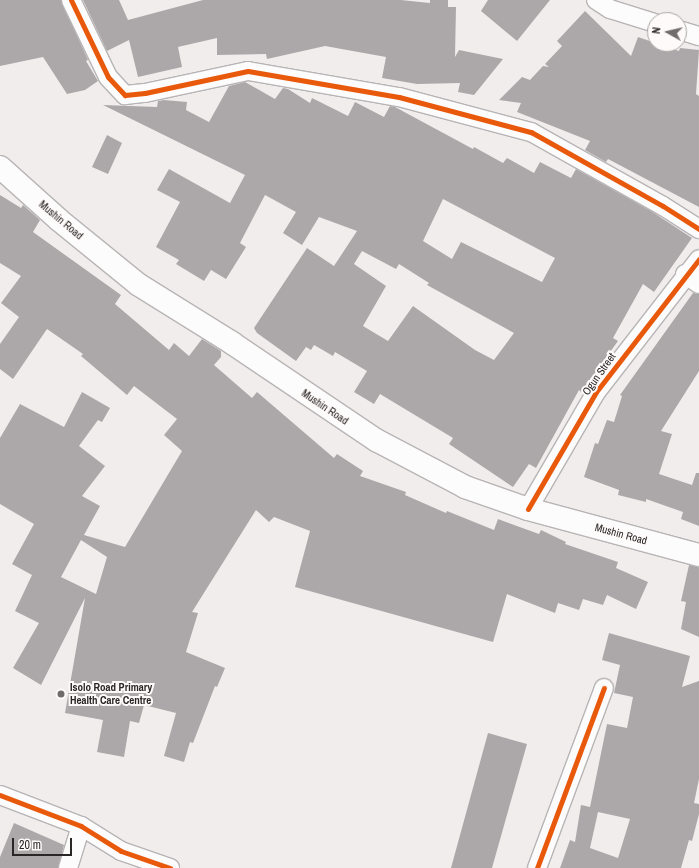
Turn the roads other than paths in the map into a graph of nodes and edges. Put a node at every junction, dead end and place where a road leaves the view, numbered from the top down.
1 (71, 0) edge
2 (596, 0) edge
3 (647, 21) edge
4 (687, 32) edge
5 (699, 36) edge
6 (0, 167) edge
7 (699, 229) edge
8 (699, 259) edge
9 (692, 279) edge
10 (528, 509) junction
11 (699, 555) edge
12 (604, 688) dead end
13 (0, 794) edge
14 (81, 826) junction
15 (68, 868) edge
16 (170, 868) edge
17 (537, 868) edge

1 - 7 street
2 - 3 street
4 - 5 street
6 - 10 main road, Mushin Road
8 - 9 street, Ogun Street
9 - 10 street, Ogun Street
10 - 11 main road, Mushin Road
12 - 17 street
13 - 14 street
14 - 15 street
14 - 16 street

